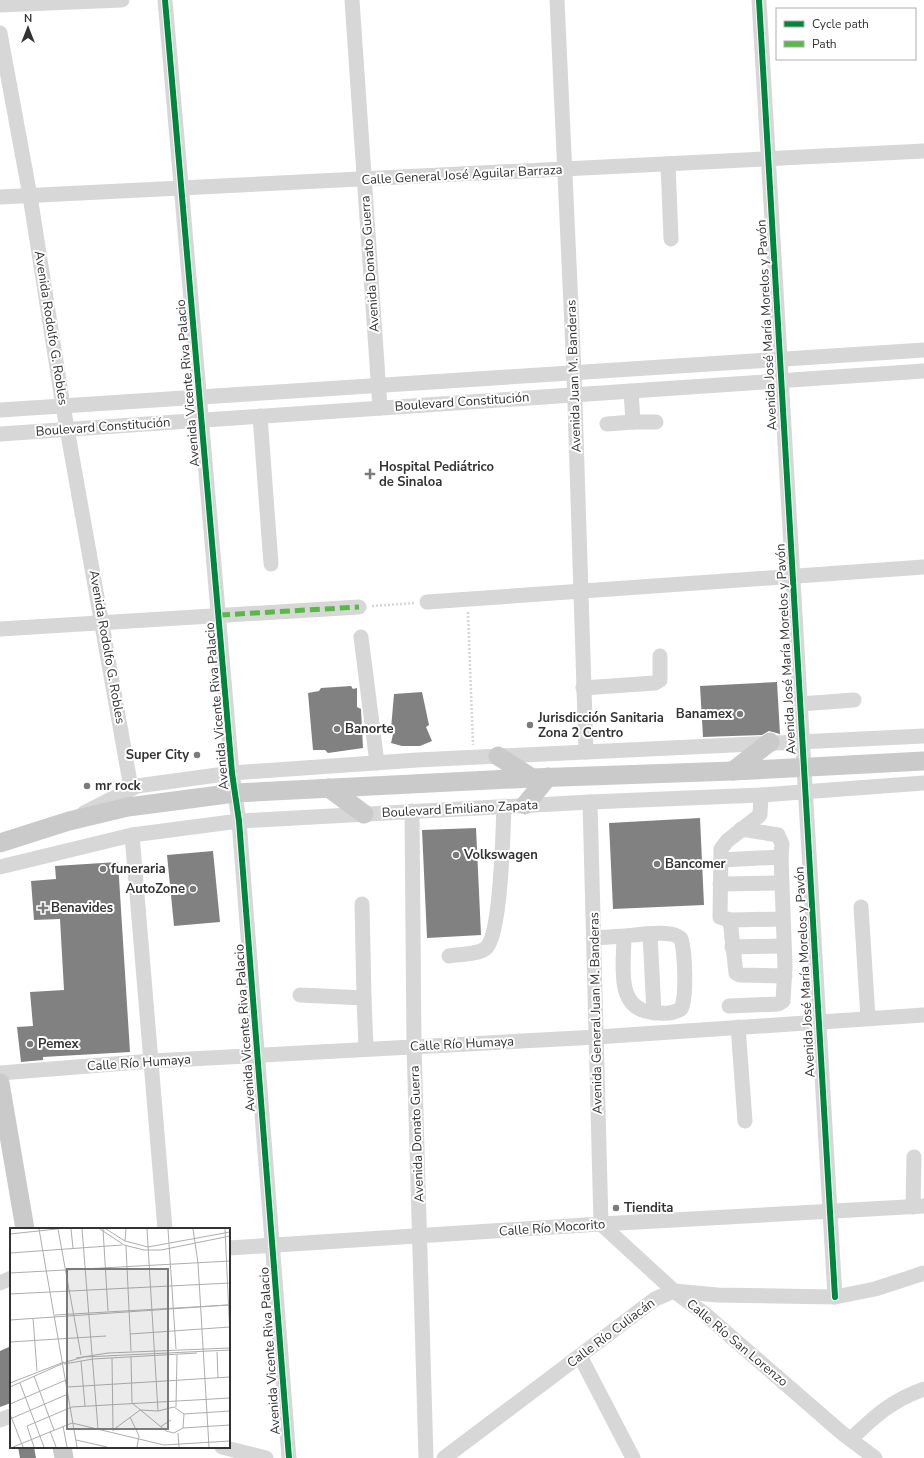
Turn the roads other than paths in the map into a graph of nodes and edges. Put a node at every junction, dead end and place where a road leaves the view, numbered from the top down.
1 (122, 0) edge
2 (165, 0) edge
3 (352, 0) edge
4 (557, 0) edge
5 (760, 0) edge
6 (0, 5) edge
7 (0, 33) edge
8 (924, 151) edge
9 (769, 159) junction
10 (668, 164) junction
11 (565, 170) junction
12 (364, 179) junction
13 (182, 188) junction
14 (30, 196) junction
15 (0, 197) edge
16 (671, 238) dead end
17 (924, 350) edge
18 (780, 359) junction
19 (924, 371) edge
20 (574, 372) junction
21 (782, 381) junction
22 (378, 385) junction
23 (631, 391) junction
24 (574, 395) junction
25 (200, 397) junction
26 (63, 406) junction
27 (380, 408) junction
28 (0, 410) edge
29 (260, 416) junction
30 (201, 420) junction
31 (633, 422) junction
32 (656, 422) dead end
33 (608, 424) dead end
34 (68, 429) junction
35 (0, 434) edge
36 (271, 564) dead end
37 (924, 567) edge
38 (793, 576) junction
39 (581, 592) junction
40 (427, 602) road end
41 (359, 607) road end
42 (220, 615) junction
43 (103, 622) junction
44 (0, 629) edge
45 (361, 637) dead end
46 (660, 656) dead end
47 (584, 688) junction
48 (854, 700) dead end
49 (800, 704) junction
50 (924, 736) edge
51 (803, 741) junction
52 (770, 742) junction
53 (586, 752) junction
54 (498, 756) junction
55 (924, 761) edge
56 (377, 762) junction
57 (804, 766) junction
58 (734, 770) junction
59 (232, 773) junction
60 (540, 777) junction
61 (924, 783) edge
62 (131, 788) junction
63 (329, 788) junction
64 (806, 792) junction
65 (235, 793) junction
66 (761, 795) junction
67 (590, 802) junction
68 (525, 805) junction
69 (504, 806) junction
70 (412, 811) junction
71 (364, 814) junction
72 (69, 821) junction
73 (240, 821) junction
74 (741, 829) junction
75 (132, 835) junction
76 (0, 844) edge
77 (781, 857) junction
78 (721, 860) junction
79 (0, 867) edge
80 (781, 883) junction
81 (720, 884) junction
82 (362, 904) dead end
83 (861, 907) dead end
84 (782, 919) junction
85 (730, 920) junction
86 (650, 934) junction
87 (624, 936) junction
88 (594, 938) junction
89 (783, 946) junction
90 (732, 947) junction
91 (449, 956) dead end
92 (785, 976) junction
93 (300, 995) dead end
94 (364, 998) junction
95 (729, 1006) dead end
96 (654, 1013) junction
97 (924, 1015) edge
98 (868, 1018) junction
99 (819, 1021) junction
100 (738, 1026) junction
101 (597, 1036) junction
102 (414, 1046) junction
103 (366, 1049) junction
104 (258, 1055) junction
105 (152, 1061) junction
106 (0, 1073) edge
107 (0, 1083) edge
108 (745, 1121) dead end
109 (5, 1142) edge
110 (914, 1157) dead end
111 (919, 1207) edge
112 (830, 1212) junction
113 (601, 1224) junction
114 (25, 1228) edge
115 (165, 1228) edge
116 (420, 1237) junction
117 (272, 1246) junction
118 (230, 1248) edge
119 (924, 1273) edge
120 (10, 1278) edge
121 (0, 1283) edge
122 (674, 1291) junction
123 (835, 1296) junction
124 (580, 1356) junction
125 (924, 1389) edge
126 (10, 1416) edge
127 (0, 1420) edge
128 (851, 1439) junction
129 (62, 1448) edge
130 (226, 1448) edge
131 (64, 1458) edge
132 (266, 1458) edge
133 (289, 1458) edge
134 (426, 1458) edge
135 (444, 1458) edge
136 (633, 1458) edge
137 (875, 1458) edge

1 - 6 street
2 - 13 street, Avenida Vicente Riva Palacio
3 - 12 street, Avenida Donato Guerra
4 - 11 street, Avenida Juan M. Banderas
5 - 9 street, Avenida José María Morelos y Pavón
7 - 14 street, Avenida Rodolfo G. Robles
8 - 9 street, Calle General José Aguilar Barraza
9 - 10 street, Calle General José Aguilar Barraza
9 - 18 street, Avenida José María Morelos y Pavón
10 - 11 street, Calle General José Aguilar Barraza
10 - 16 street
11 - 12 street, Calle General José Aguilar Barraza
11 - 20 street, Avenida Juan M. Banderas
12 - 13 street, Calle General José Aguilar Barraza
12 - 22 street, Avenida Donato Guerra
13 - 14 street, Calle General José Aguilar Barraza
13 - 25 street, Avenida Vicente Riva Palacio
14 - 15 street, Calle General José Aguilar Barraza
14 - 26 street, Avenida Rodolfo G. Robles
17 - 18 street, Boulevard Constitución
18 - 20 street, Boulevard Constitución
18 - 21 street, Avenida José María Morelos y Pavón
19 - 21 street, Boulevard Constitución
20 - 22 street, Boulevard Constitución
20 - 24 street, Avenida Juan M. Banderas
21 - 23 street, Boulevard Constitución
21 - 38 street, Avenida José María Morelos y Pavón
22 - 25 street, Boulevard Constitución
22 - 27 street, Avenida Donato Guerra
23 - 24 street, Boulevard Constitución
23 - 31 street
24 - 27 street, Boulevard Constitución
24 - 39 street, Avenida Juan M. Banderas
25 - 26 street, Boulevard Constitución
25 - 30 street, Avenida Vicente Riva Palacio
26 - 28 street, Boulevard Constitución
26 - 34 street, Avenida Rodolfo G. Robles
27 - 29 street, Boulevard Constitución
29 - 30 street, Boulevard Constitución
29 - 36 street
30 - 34 street, Boulevard Constitución
30 - 42 street, Avenida Vicente Riva Palacio
31 - 32 street
31 - 33 street
34 - 35 street, Boulevard Constitución
34 - 43 street, Avenida Rodolfo G. Robles
37 - 38 street
38 - 39 street
38 - 49 street, Avenida José María Morelos y Pavón
39 - 40 street
39 - 47 street, Avenida Juan M. Banderas
41 - 42 street
42 - 43 street
42 - 59 street, Avenida Vicente Riva Palacio
43 - 44 street
43 - 62 street, Avenida Rodolfo G. Robles
45 - 56 street
46 - 47 street
47 - 53 street, Avenida Juan M. Banderas
48 - 49 street
49 - 51 street, Avenida José María Morelos y Pavón
50 - 51 street
51 - 52 street
51 - 57 street, Avenida José María Morelos y Pavón
52 - 53 street
52 - 58 main road
53 - 54 street
54 - 56 street
54 - 60 main road
55 - 57 main road
56 - 59 street
57 - 58 main road
57 - 64 street, Avenida José María Morelos y Pavón
58 - 60 main road
59 - 62 street
59 - 65 street, Avenida Vicente Riva Palacio
60 - 63 main road
60 - 68 main road
61 - 64 street, Boulevard Emiliano Zapata
62 - 72 street
63 - 65 main road
63 - 71 main road
64 - 66 street, Boulevard Emiliano Zapata
64 - 99 street, Avenida José María Morelos y Pavón
65 - 72 main road
65 - 73 street, Avenida Vicente Riva Palacio
66 - 67 street, Boulevard Emiliano Zapata
66 - 74 street
67 - 68 street, Boulevard Emiliano Zapata
67 - 88 street, Avenida General Juan M. Banderas
68 - 69 street, Boulevard Emiliano Zapata
69 - 70 street, Boulevard Emiliano Zapata
69 - 91 street
70 - 71 street, Boulevard Emiliano Zapata
70 - 102 street, Avenida Donato Guerra
71 - 73 street, Boulevard Emiliano Zapata
72 - 76 main road
73 - 75 street, Boulevard Emiliano Zapata
73 - 104 street, Avenida Vicente Riva Palacio
74 - 77 street
74 - 78 street
75 - 79 street, Boulevard Emiliano Zapata
75 - 105 street
77 - 78 street
77 - 80 street
78 - 81 street
80 - 81 street
80 - 84 street
81 - 85 street
82 - 94 street
83 - 98 street
84 - 85 street
84 - 89 street
85 - 90 street
86 - 87 street
86 - 96 street
86 - 96 street
87 - 88 street
87 - 96 street
88 - 101 street, Avenida General Juan M. Banderas
89 - 90 street
89 - 92 street
90 - 92 street
92 - 95 street
93 - 94 street
94 - 103 street
97 - 98 street, Calle Río Humaya
98 - 99 street, Calle Río Humaya
99 - 100 street, Calle Río Humaya
99 - 112 street, Avenida José María Morelos y Pavón
100 - 101 street, Calle Río Humaya
100 - 108 street
101 - 102 street, Calle Río Humaya
101 - 113 street, Avenida General Juan M. Banderas
102 - 103 street, Calle Río Humaya
102 - 116 street, Avenida Donato Guerra
103 - 104 street, Calle Río Humaya
104 - 105 street, Calle Río Humaya
104 - 117 street, Avenida Vicente Riva Palacio
105 - 106 street, Calle Río Humaya
105 - 115 street
107 - 109 main road
109 - 114 main road
110 - 111 street
111 - 112 street, Calle Río Mocorito
112 - 113 street, Calle Río Mocorito
112 - 123 street, Avenida José María Morelos y Pavón
113 - 116 street, Calle Río Mocorito
113 - 122 street, Calle Río San Lorenzo
116 - 117 street, Calle Río Mocorito
116 - 134 street, Avenida Donato Guerra
117 - 118 street, Calle Río Mocorito
117 - 133 street, Avenida Vicente Riva Palacio
119 - 123 street, Calle Río Culiacán
120 - 121 street
122 - 123 street, Calle Río Culiacán
122 - 124 street, Calle Río Culiacán
122 - 128 street, Calle Río San Lorenzo
124 - 135 street, Calle Río Culiacán
124 - 136 street
125 - 128 street
126 - 127 street
128 - 137 street, Calle Río San Lorenzo
129 - 131 main road
130 - 132 street

